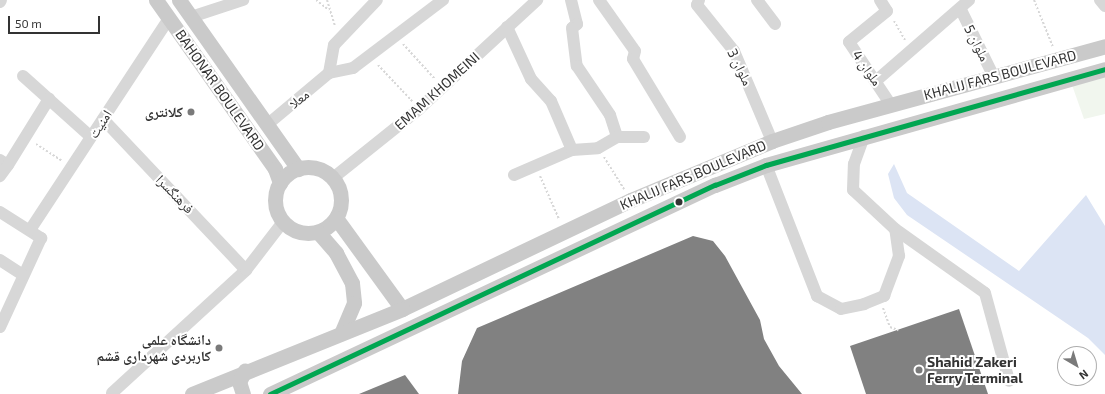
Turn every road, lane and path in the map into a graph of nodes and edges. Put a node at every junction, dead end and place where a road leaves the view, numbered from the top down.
1 (156, 0) edge
2 (179, 0) edge
3 (243, 0) edge
4 (316, 0) edge
5 (327, 0) edge
6 (377, 0) edge
7 (443, 0) edge
8 (537, 0) edge
9 (570, 0) edge
10 (599, 0) edge
11 (699, 0) edge
12 (880, 0) edge
13 (969, 0) edge
14 (1034, 0) edge
15 (1100, 0) edge
16 (761, 2) edge
17 (1105, 6) edge
18 (961, 10) junction
19 (330, 11) junction
20 (887, 11) junction
21 (191, 17) junction
22 (169, 18) junction
23 (775, 24) dead end
24 (507, 27) junction
25 (395, 35) junction
26 (339, 40) junction
27 (1105, 46) edge
28 (912, 51) junction
29 (368, 55) junction
30 (1057, 59) junction
31 (1105, 69) edge
32 (329, 74) junction
33 (23, 76) dead end
34 (994, 77) junction
35 (877, 80) junction
36 (442, 87) junction
37 (49, 99) junction
38 (891, 105) junction
39 (420, 109) junction
40 (103, 119) junction
41 (268, 124) junction
42 (644, 136) dead end
43 (864, 136) junction
44 (25, 137) junction
45 (91, 137) junction
46 (618, 137) junction
47 (680, 137) dead end
48 (772, 141) junction
49 (598, 148) junction
50 (572, 150) junction
51 (4, 162) edge
52 (536, 165) junction
53 (766, 165) junction
54 (72, 167) junction
55 (298, 168) junction
56 (514, 175) dead end
57 (0, 176) edge
58 (333, 178) junction
59 (280, 183) junction
60 (631, 200) junction
61 (0, 212) edge
62 (336, 218) junction
63 (283, 222) junction
64 (895, 229) junction
65 (30, 230) junction
66 (318, 232) junction
67 (565, 232) junction
68 (0, 260) edge
69 (246, 270) junction
70 (23, 274) junction
71 (878, 298) junction
72 (402, 309) junction
73 (0, 327) edge
74 (898, 330) dead end
75 (341, 333) junction
76 (245, 370) junction
77 (1009, 382) dead end
78 (112, 393) edge
79 (199, 393) edge
80 (243, 394) edge
81 (270, 394) edge

1 - 22 main road, BAHONAR BOULEVARD
2 - 21 main road, BAHONAR BOULEVARD
3 - 21 street
4 - 19 path
5 - 19 path
6 - 26 street
7 - 25 street
8 - 24 street, EMAM KHOMEINI
9 - 46 street
10 - 47 street
11 - 48 street, ملوان 3
12 - 20 street
13 - 18 street
14 - 30 path
15 - 17 street
16 - 23 street
18 - 28 street
18 - 34 street, ملوان 5
19 - 26 path
20 - 28 path
20 - 35 street, ملوان 4
21 - 41 main road, BAHONAR BOULEVARD
22 - 40 street, امنیت
22 - 59 main road, BAHONAR BOULEVARD
24 - 36 street, EMAM KHOMEINI
24 - 50 street
25 - 29 street
25 - 36 path
26 - 32 street
27 - 30 main road, KHALIJ FARS BOULEVARD
28 - 35 street
29 - 32 street
29 - 39 path
30 - 34 main road, KHALIJ FARS BOULEVARD
31 - 43 main road, KHALIJ FARS BOULEVARD
32 - 41 street, معلا
33 - 37 street
34 - 38 main road, KHALIJ FARS BOULEVARD
35 - 38 street, ملوان 4
36 - 39 street, EMAM KHOMEINI
37 - 44 street
37 - 45 street
38 - 48 main road, KHALIJ FARS BOULEVARD
39 - 58 street, EMAM KHOMEINI
40 - 45 street, امنیت
40 - 69 street, فرهنگسرا
41 - 55 main road, BAHONAR BOULEVARD
42 - 46 street
43 - 53 main road, KHALIJ FARS BOULEVARD
43 - 64 street
44 - 51 street
44 - 54 path
45 - 54 street, امنیت
46 - 49 street
48 - 60 main road, KHALIJ FARS BOULEVARD
49 - 50 street
49 - 60 path
50 - 52 street
51 - 57 street
52 - 56 street
52 - 67 path
53 - 71 street
53 - 81 main road, KHALIJ FARS BOULEVARD
54 - 65 street, امنیت
55 - 58 main road
55 - 59 main road
58 - 62 main road
59 - 63 main road
60 - 67 main road, KHALIJ FARS BOULEVARD
61 - 65 street
62 - 66 main road
62 - 72 main road
63 - 66 main road
63 - 69 street
64 - 71 street
64 - 77 street
65 - 70 street
66 - 75 main road
67 - 72 main road, KHALIJ FARS BOULEVARD
68 - 70 street
69 - 78 street
70 - 73 street
71 - 74 path
72 - 75 main road, KHALIJ FARS BOULEVARD
75 - 76 main road, KHALIJ FARS BOULEVARD
76 - 79 main road, KHALIJ FARS BOULEVARD
76 - 80 main road

